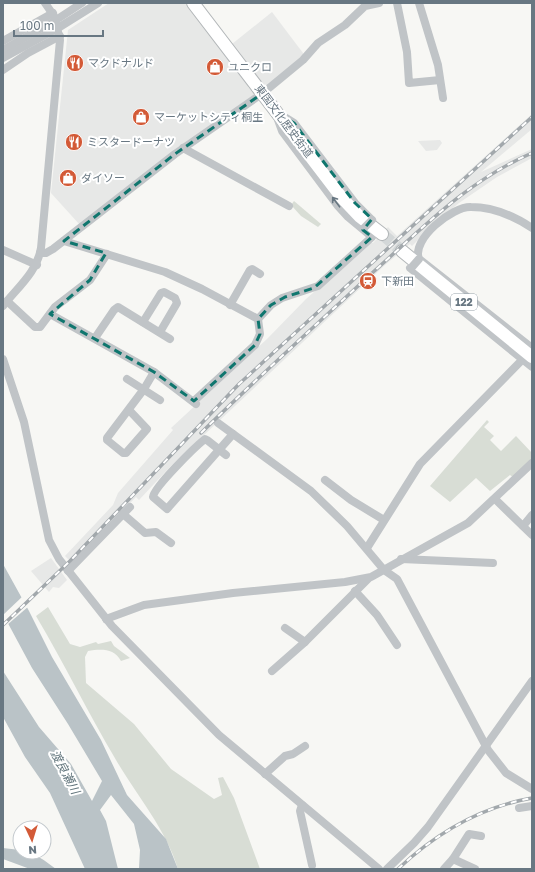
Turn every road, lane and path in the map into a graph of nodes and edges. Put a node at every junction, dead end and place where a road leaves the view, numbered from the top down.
1 (45, 3) edge
2 (82, 3) edge
3 (98, 3) edge
4 (193, 3) edge
5 (379, 3) edge
6 (397, 3) edge
7 (419, 3) edge
8 (367, 4) edge
9 (57, 24) junction
10 (3, 41) edge
11 (3, 50) edge
12 (3, 58) edge
13 (3, 70) edge
14 (440, 80) junction
15 (263, 93) junction
16 (443, 98) dead end
17 (278, 113) junction
18 (184, 148) junction
19 (289, 206) dead end
20 (532, 228) edge
21 (364, 229) junction
22 (382, 234) tunnel mouth
23 (64, 241) junction
24 (3, 250) edge
25 (402, 251) tunnel mouth
26 (40, 253) junction
27 (106, 254) junction
28 (419, 259) junction
29 (37, 265) junction
30 (260, 274) dead end
31 (5, 304) edge
32 (230, 305) junction
33 (50, 314) junction
34 (258, 319) junction
35 (143, 322) junction
36 (160, 332) junction
37 (95, 338) junction
38 (170, 339) dead end
39 (532, 348) edge
40 (3, 359) edge
41 (527, 359) edge
42 (532, 367) edge
43 (154, 372) junction
44 (127, 379) dead end
45 (144, 390) junction
46 (160, 400) dead end
47 (129, 410) junction
48 (218, 423) dead end
49 (233, 434) junction
50 (223, 452) junction
51 (532, 463) edge
52 (325, 480) dead end
53 (495, 499) junction
54 (130, 507) dead end
55 (123, 514) junction
56 (532, 515) edge
57 (384, 520) junction
58 (523, 526) junction
59 (532, 535) edge
60 (171, 543) dead end
61 (367, 548) junction
62 (401, 559) junction
63 (493, 562) dead end
64 (384, 570) junction
65 (68, 571) junction
66 (371, 577) junction
67 (354, 591) junction
68 (106, 618) junction
69 (285, 628) dead end
70 (305, 642) junction
71 (397, 645) dead end
72 (272, 671) dead end
73 (532, 681) edge
74 (305, 746) dead end
75 (486, 746) junction
76 (265, 774) junction
77 (532, 789) edge
78 (302, 805) junction
79 (532, 806) edge
80 (519, 808) dead end
81 (481, 836) dead end
82 (453, 859) junction
83 (312, 865) dead end
84 (378, 869) edge
85 (387, 869) edge
86 (444, 869) edge
87 (475, 869) edge

1 - 9 street
2 - 9 street
3 - 9 street
4 - 15 highway, 東国文化歴史街道
5 - 8 street
6 - 14 street
7 - 14 street
8 - 15 street
9 - 10 street
9 - 11 street
9 - 12 street
9 - 13 street
9 - 26 street
14 - 16 street
15 - 17 highway, 東国文化歴史街道
15 - 18 street
21 -> 17 street
17 - 21 street, bridge
17 - 22 highway, 東国文化歴史街道
18 - 19 street
18 - 23 street
20 - 28 street
21 - 34 street
23 - 26 street
23 - 27 street
24 - 29 street
25 - 41 highway, 122
26 - 29 street
27 - 32 street
27 - 33 street
28 - 39 street
28 - 41 street, bridge
29 - 31 street
30 - 32 street
31 - 33 street
32 - 34 street
33 - 37 street
34 - 43 street
35 - 36 street
35 - 36 street
35 - 37 street
36 - 38 street
37 - 43 street
40 - 65 street
41 - 42 street
41 - 57 street
43 - 45 street
44 - 45 street
45 - 46 street
45 - 47 street
47 - 47 street
48 - 49 street
49 - 50 street
49 - 61 street
50 - 50 street
51 - 53 street
52 - 57 street
53 - 58 street
53 - 62 street
54 - 55 street
55 - 60 street
55 - 65 street
56 - 58 street
57 - 61 street
58 - 59 street
61 - 64 street
62 - 63 street
62 - 64 street
64 - 66 street
64 - 75 street
65 - 68 street
66 - 67 street
66 - 68 street
67 - 70 street
67 - 71 street
68 - 76 street
69 - 70 street
70 - 72 street
73 - 75 street
74 - 76 street
75 - 77 street
75 - 85 street
76 - 78 street
78 - 83 street
78 - 84 street
79 - 80 street
81 - 82 street
82 - 86 street
82 - 87 street

